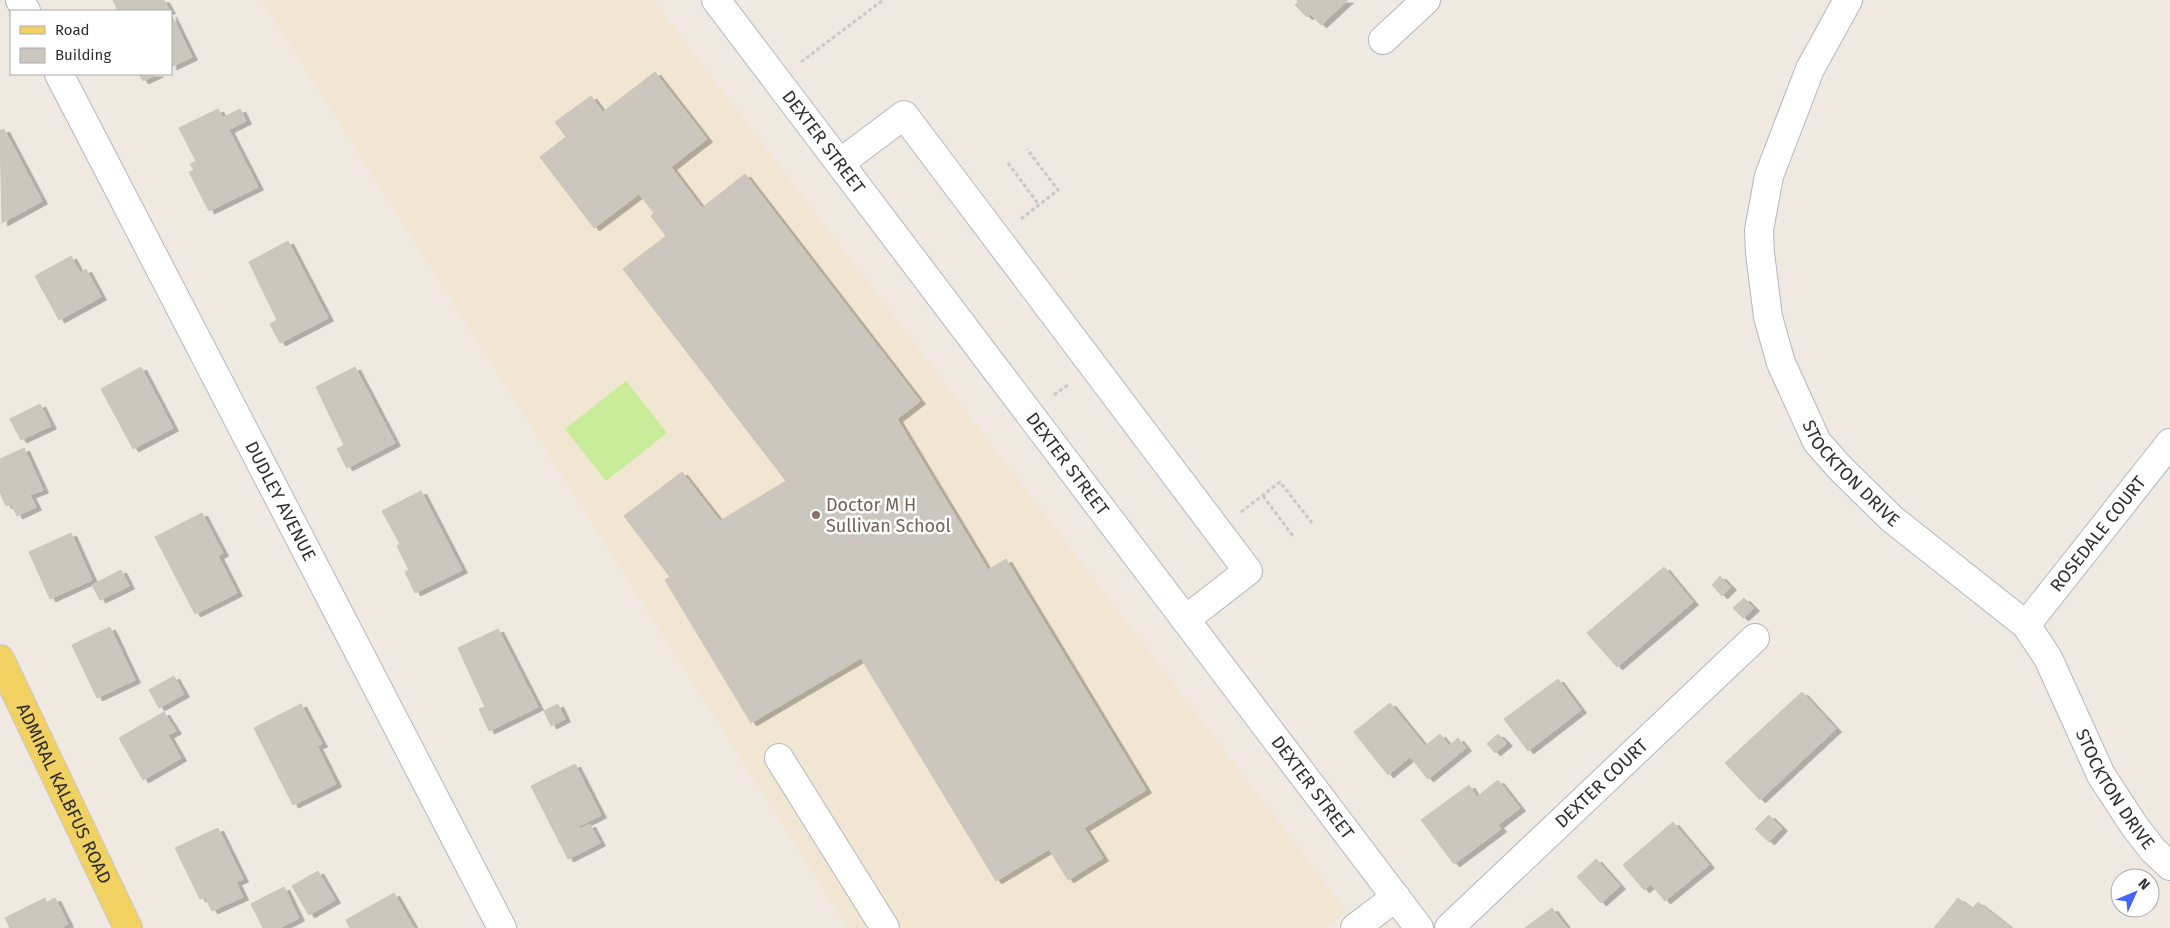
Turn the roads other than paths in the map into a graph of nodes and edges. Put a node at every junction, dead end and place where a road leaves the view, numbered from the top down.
1 (716, 0) edge
2 (1426, 0) edge
3 (1848, 0) edge
4 (1383, 40) dead end
5 (60, 75) edge
6 (840, 163) junction
7 (2170, 443) edge
8 (1186, 619) junction
9 (2026, 625) junction
10 (1755, 638) dead end
11 (0, 659) edge
12 (779, 758) dead end
13 (2170, 866) edge
14 (1396, 897) junction
15 (128, 928) edge
16 (502, 928) edge
17 (885, 928) edge
18 (1355, 928) edge
19 (1419, 928) edge
20 (1449, 928) edge

1 - 6 street, DEXTER STREET
2 - 4 street
3 - 9 street, STOCKTON DRIVE
5 - 16 street, DUDLEY AVENUE
6 - 8 street, DEXTER STREET
6 - 8 street
7 - 9 street, ROSEDALE COURT
8 - 14 street, DEXTER STREET
9 - 13 street, STOCKTON DRIVE
10 - 20 street, DEXTER COURT
11 - 15 main road, ADMIRAL KALBFUS ROAD
12 - 17 street
14 - 18 street
14 - 19 street, DEXTER STREET

